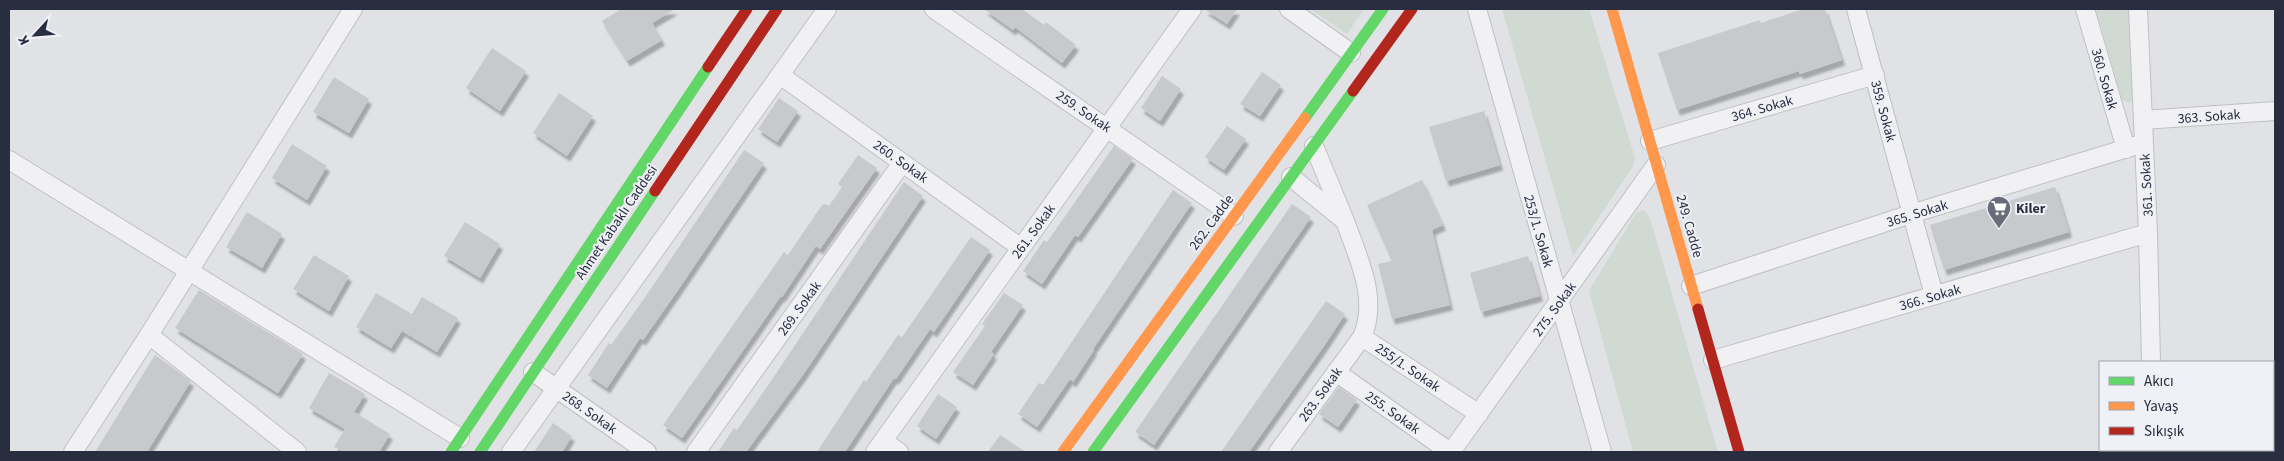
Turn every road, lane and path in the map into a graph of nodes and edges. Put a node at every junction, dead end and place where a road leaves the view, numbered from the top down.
1 (353, 9) edge
2 (747, 9) edge
3 (777, 9) edge
4 (827, 9) edge
5 (934, 9) edge
6 (1289, 9) edge
7 (1383, 9) edge
8 (1412, 9) edge
9 (1477, 9) edge
10 (1612, 9) edge
11 (1856, 9) edge
12 (2084, 9) edge
13 (2138, 9) edge
14 (1188, 10) edge
15 (1351, 53) junction
16 (1874, 75) junction
17 (780, 76) junction
18 (2275, 111) edge
19 (2143, 120) junction
20 (1107, 127) junction
21 (1650, 141) junction
22 (2144, 143) junction
23 (1314, 146) junction
24 (2126, 149) junction
25 (9, 160) edge
26 (902, 163) junction
27 (1656, 165) junction
28 (1292, 177) junction
29 (1911, 214) junction
30 (1234, 216) junction
31 (1345, 221) junction
32 (2148, 233) junction
33 (1021, 248) junction
34 (189, 271) junction
35 (1691, 286) junction
36 (1934, 296) junction
37 (1559, 302) junction
38 (149, 335) junction
39 (1362, 336) junction
40 (1713, 360) junction
41 (2151, 361) edge
42 (533, 372) junction
43 (1336, 372) junction
44 (556, 388) junction
45 (1478, 414) junction
46 (456, 445) edge
47 (879, 447) edge
48 (73, 452) edge
49 (297, 452) edge
50 (480, 452) edge
51 (511, 452) edge
52 (647, 452) edge
53 (696, 452) edge
54 (899, 452) edge
55 (1064, 452) edge
56 (1094, 452) edge
57 (1278, 452) edge
58 (1451, 452) edge
59 (1602, 452) edge
60 (1739, 452) edge

1 - 34 street
2 - 46 street, Ahmet Kabaklı Caddesi
3 - 42 street, Ahmet Kabaklı Caddesi
4 - 17 street
5 - 20 street, 259. Sokak
6 - 15 street
7 - 15 street, 262. Cadde
8 - 23 street
9 - 37 street, 253/1. Sokak
10 - 21 street, 249. Cadde
11 - 16 street, 359. Sokak
12 - 24 street, 360. Sokak
13 - 19 street, 361. Sokak
14 - 20 street, 261. Sokak
15 - 30 street, 262. Cadde
16 - 21 street, 364. Sokak
16 - 29 street, 359. Sokak
17 - 26 street, 260. Sokak
17 - 44 street
18 - 19 street, 363. Sokak
19 - 22 street, 361. Sokak
20 - 30 street, 259. Sokak
20 - 33 street, 261. Sokak
21 - 27 street, 249. Cadde
22 - 24 street, 365. Sokak
22 - 32 street, 361. Sokak
23 - 28 street
23 - 31 street, 255/1. Sokak
24 - 29 street, 365. Sokak
25 - 34 street
26 - 33 street, 260. Sokak
26 - 53 street, 269. Sokak
27 - 35 street, 249. Cadde
27 - 37 street, 275. Sokak
28 - 31 street
28 - 56 street
29 - 35 street, 365. Sokak
29 - 36 street, 359. Sokak
30 - 55 street, 262. Cadde
31 - 39 street, 255/1. Sokak
32 - 36 street, 366. Sokak
32 - 41 street, 361. Sokak
33 - 47 street, 261. Sokak
34 - 38 street
34 - 46 street
35 - 40 street, 249. Cadde
36 - 40 street, 366. Sokak
37 - 45 street, 275. Sokak
37 - 59 street, 253/1. Sokak
38 - 48 street
38 - 49 street
39 - 43 street, 263. Sokak
39 - 45 street, 255/1. Sokak
40 - 60 street, 249. Cadde
42 - 44 street, 268. Sokak
42 - 50 street, Ahmet Kabaklı Caddesi
43 - 57 street, 263. Sokak
43 - 58 street, 255. Sokak
44 - 51 street
44 - 52 street, 268. Sokak
45 - 58 street, 275. Sokak
47 - 54 street

